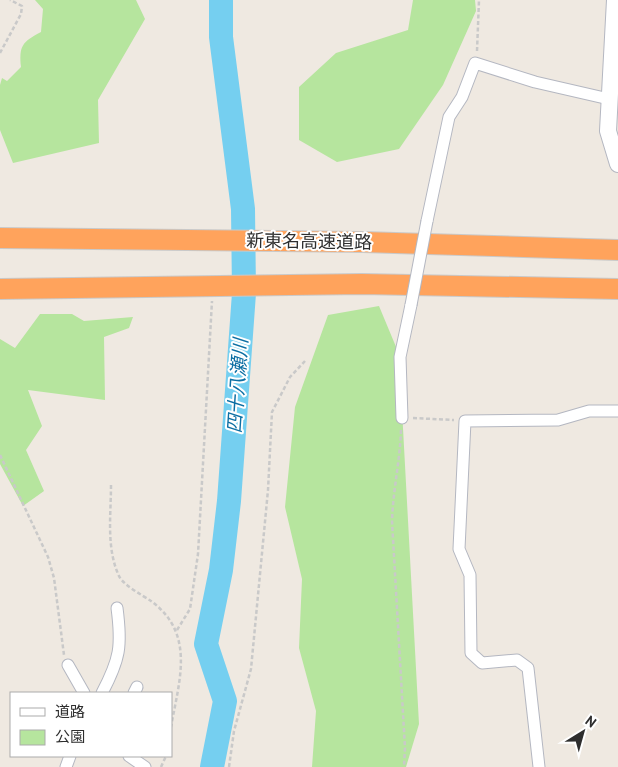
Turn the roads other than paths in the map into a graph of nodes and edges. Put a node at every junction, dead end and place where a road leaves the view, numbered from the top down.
1 (615, 0) edge
2 (609, 99) junction
3 (617, 156) edge
4 (0, 238) edge
5 (618, 250) edge
6 (0, 289) edge
7 (618, 290) edge
8 (618, 411) edge
9 (402, 418) road end
10 (117, 608) dead end
11 (68, 665) road end
12 (83, 692) edge
13 (103, 692) edge
14 (130, 757) edge
15 (145, 767) edge
16 (539, 767) edge

1 - 2 street
2 - 3 street
2 - 9 street, bridge
4 - 5 highway, 新東名高速道路
6 - 7 highway
8 - 16 street
10 - 13 street
11 - 12 street
14 - 15 street

